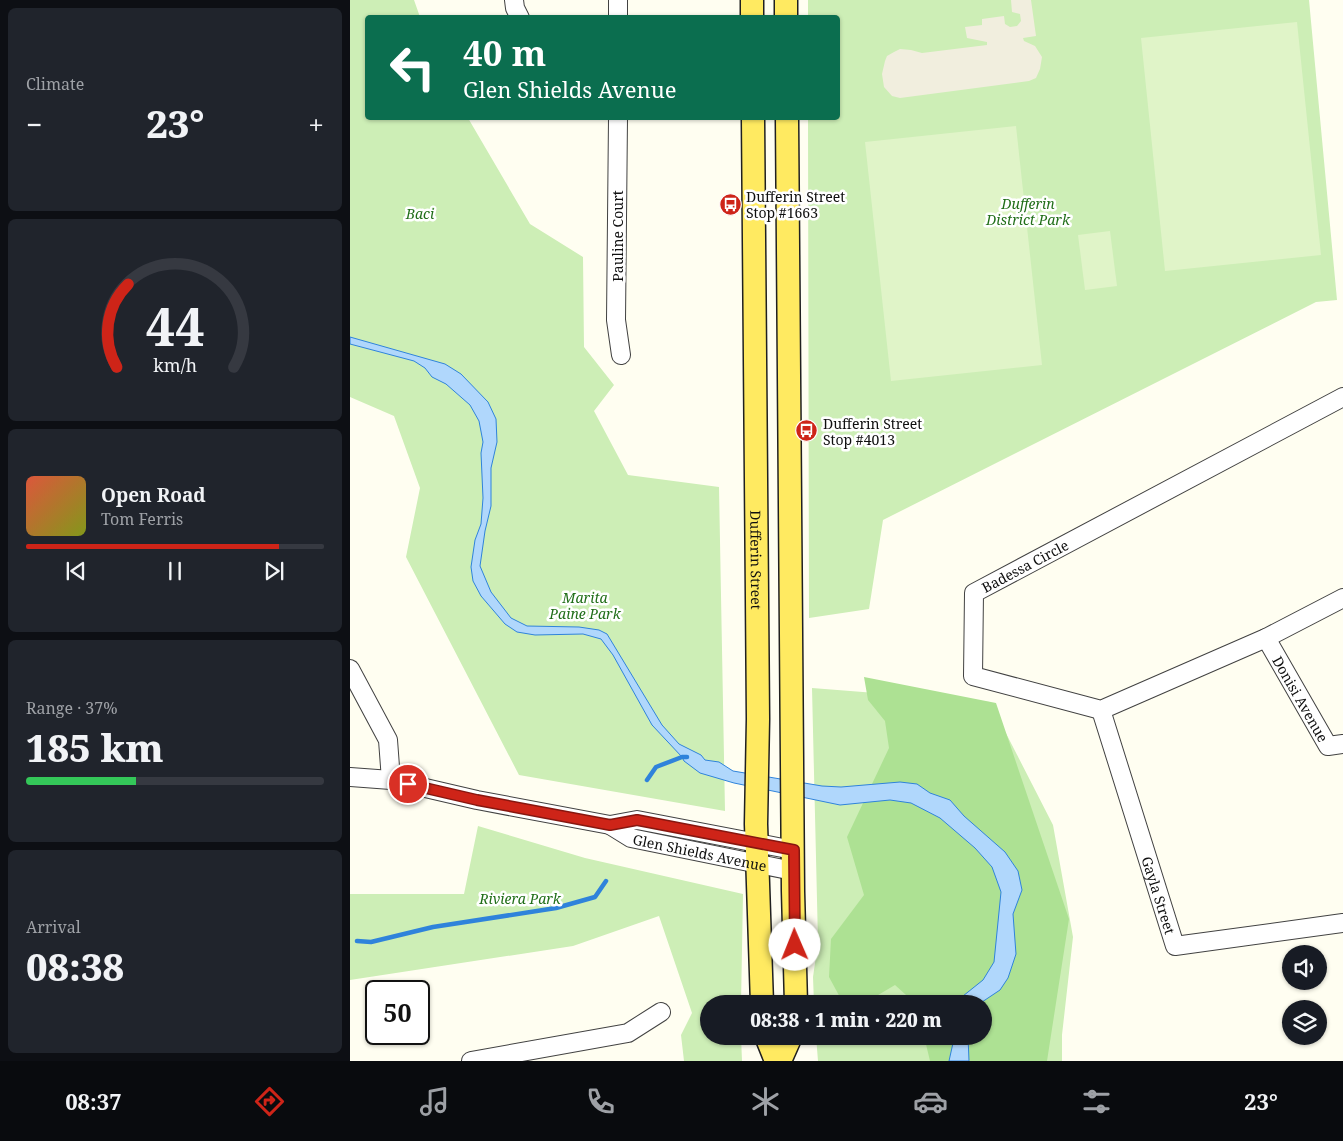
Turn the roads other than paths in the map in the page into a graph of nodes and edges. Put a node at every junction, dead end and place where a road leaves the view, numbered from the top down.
1 (514, 0) edge
2 (618, 0) edge
3 (752, 0) edge
4 (786, 0) edge
5 (518, 15) edge
6 (618, 15) edge
7 (752, 15) edge
8 (786, 15) edge
9 (618, 120) edge
10 (753, 120) edge
11 (787, 120) edge
12 (621, 355) dead end
13 (1343, 397) edge
14 (1343, 598) edge
15 (1266, 638) junction
16 (350, 669) edge
17 (1101, 710) junction
18 (1343, 744) edge
19 (350, 777) edge
20 (391, 780) junction
21 (757, 853) junction
22 (793, 861) junction
23 (1343, 923) edge
24 (762, 995) edge
25 (796, 995) edge
26 (661, 1012) dead end
27 (770, 1045) edge
28 (787, 1045) edge
29 (470, 1061) edge
30 (776, 1061) edge
31 (780, 1061) edge

1 - 5 street
2 - 6 street
3 - 7 main road
4 - 8 main road
9 - 12 street, Pauline Court
10 - 21 main road, Dufferin Street
11 - 22 main road
13 - 17 street, Badessa Circle
14 - 15 street
15 - 17 street
15 - 18 street, Donisi Avenue
16 - 20 street
17 - 23 street, Gayla Street
19 - 20 street, Glen Shields Avenue
20 - 21 street, Glen Shields Avenue
21 - 22 street, Glen Shields Avenue
21 - 24 main road, Dufferin Street
22 - 25 main road
26 - 29 street
27 - 30 main road
28 - 31 main road

